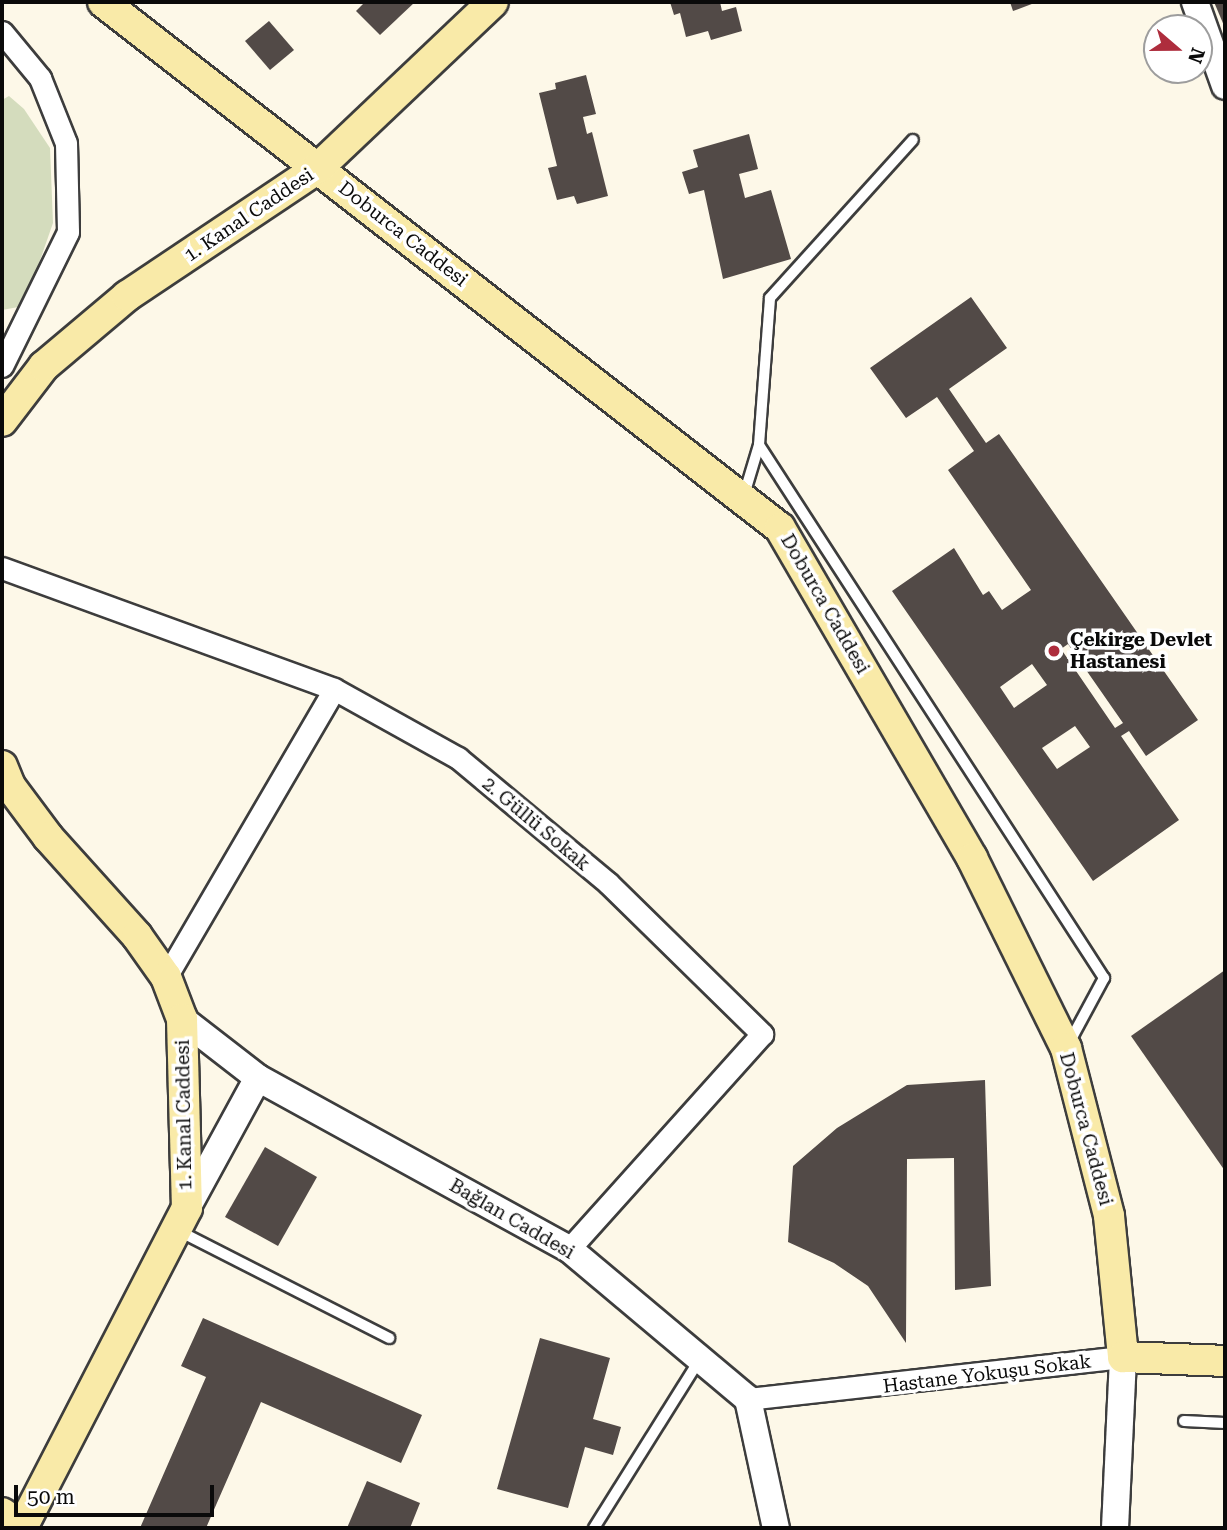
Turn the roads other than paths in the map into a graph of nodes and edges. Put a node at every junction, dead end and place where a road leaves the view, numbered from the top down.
1 (103, 2) edge
2 (493, 2) edge
3 (1195, 2) edge
4 (2, 32) edge
5 (1218, 44) edge
6 (1225, 86) edge
7 (912, 140) dead end
8 (318, 168) junction
9 (12, 321) edge
10 (2, 366) edge
11 (2, 421) edge
12 (759, 446) junction
13 (743, 498) junction
14 (2, 568) edge
15 (334, 690) junction
16 (2, 766) edge
17 (166, 977) junction
18 (182, 1019) junction
19 (1066, 1048) junction
20 (258, 1078) junction
21 (181, 1219) junction
22 (569, 1249) junction
23 (388, 1338) dead end
24 (1123, 1357) junction
25 (700, 1359) junction
26 (1225, 1361) edge
27 (748, 1399) junction
28 (1184, 1421) dead end
29 (1225, 1423) edge
30 (15, 1523) edge
31 (594, 1528) edge
32 (776, 1528) edge
33 (1115, 1528) edge

1 - 8 main road, Doburca Caddesi
2 - 8 main road, 1. Kanal Caddesi
3 - 5 street
4 - 9 street
5 - 6 street
7 - 12 lane
8 - 11 main road, 1. Kanal Caddesi
8 - 13 main road, Doburca Caddesi
9 - 10 street
12 - 13 lane
12 - 19 lane
13 - 19 main road, Doburca Caddesi
14 - 15 street, 2. Güllü Sokak
15 - 17 street
15 - 22 street, 2. Güllü Sokak
16 - 17 main road, 1. Kanal Caddesi
17 - 18 main road, 1. Kanal Caddesi
18 - 20 street, Bağlan Caddesi
18 - 21 main road, 1. Kanal Caddesi
19 - 24 main road, Doburca Caddesi
20 - 21 street
20 - 22 street, Bağlan Caddesi
21 - 23 lane
21 - 30 main road, 1. Kanal Caddesi
22 - 25 street, Bağlan Caddesi
24 - 26 main road, Hastane Yokuşu Sokak
24 - 27 street, Hastane Yokuşu Sokak
24 - 33 street
25 - 27 street, Bağlan Caddesi
25 - 31 lane
27 - 32 street
28 - 29 lane

